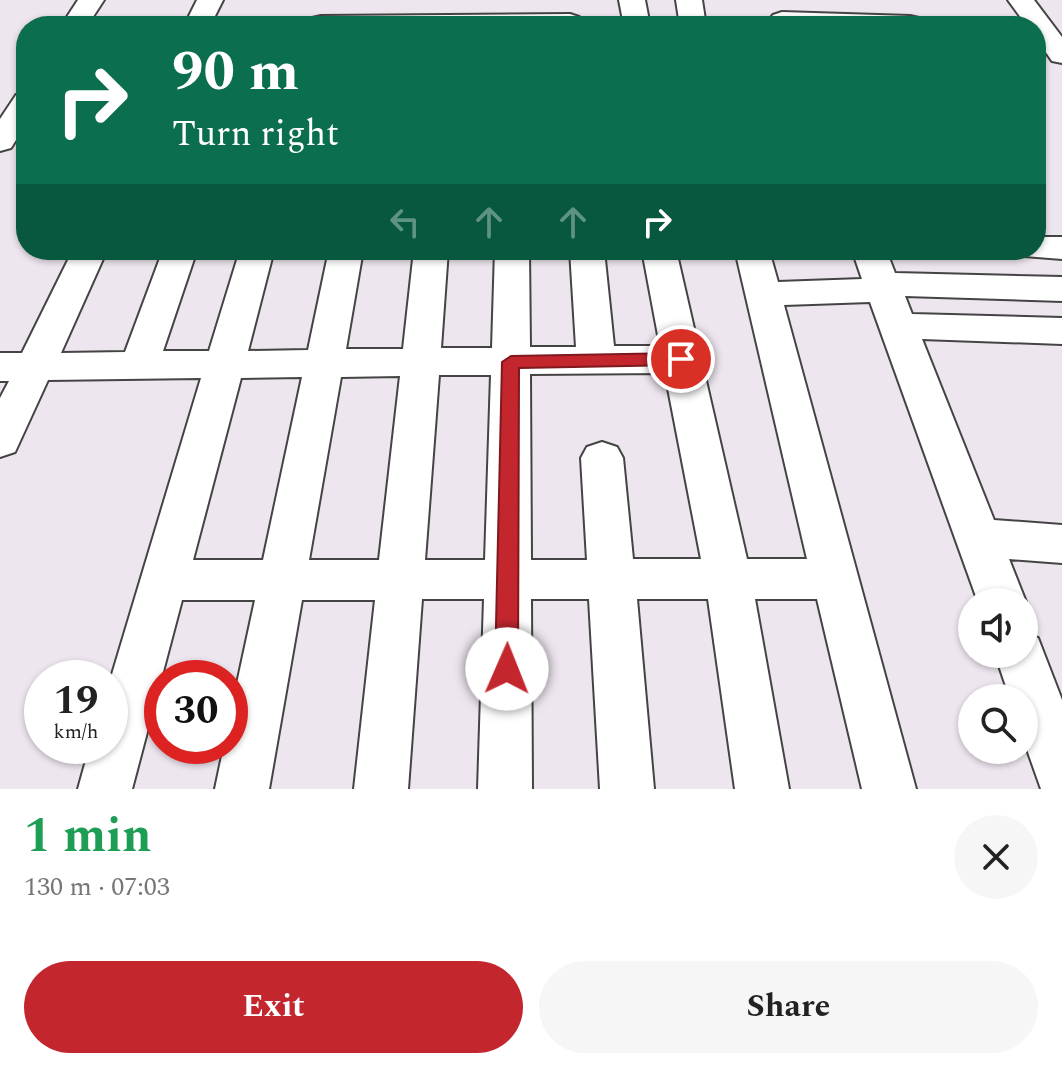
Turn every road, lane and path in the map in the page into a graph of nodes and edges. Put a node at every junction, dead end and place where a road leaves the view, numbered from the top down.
1 (391, 16) edge
2 (452, 16) edge
3 (516, 16) edge
4 (570, 16) edge
5 (16, 113) edge
6 (0, 142) edge
7 (84, 260) edge
8 (176, 260) edge
9 (254, 260) edge
10 (344, 260) edge
11 (430, 260) edge
12 (512, 260) edge
13 (588, 260) edge
14 (661, 260) edge
15 (755, 260) edge
16 (884, 288) edge
17 (1062, 289) edge
18 (764, 294) junction
19 (1062, 331) edge
20 (681, 359) junction
21 (596, 361) junction
22 (511, 362) junction
23 (420, 363) junction
24 (324, 364) junction
25 (225, 365) junction
26 (139, 366) junction
27 (17, 367) edge
28 (0, 441) edge
29 (602, 458) dead end
30 (980, 538) junction
31 (1062, 544) edge
32 (728, 577) junction
33 (508, 578) junction
34 (611, 578) junction
35 (282, 579) junction
36 (401, 579) junction
37 (835, 579) junction
38 (164, 580) junction
39 (997, 588) edge
40 (1025, 668) edge
41 (1062, 774) edge
42 (105, 789) edge
43 (242, 789) edge
44 (381, 789) edge
45 (505, 789) edge
46 (627, 789) edge
47 (762, 789) edge
48 (889, 789) edge

1 - 2 street
2 - 3 street
3 - 4 street
5 - 6 street
7 - 27 street
8 - 26 street
9 - 25 street
10 - 24 street
11 - 23 street
12 - 22 street
13 - 21 street
14 - 20 street
15 - 18 street
16 - 17 street
16 - 18 street
16 - 19 street
16 - 30 street
18 - 37 street
20 - 21 street
20 - 32 street
21 - 22 street
22 - 23 street
22 - 33 street
23 - 24 street
23 - 36 street
24 - 25 street
24 - 35 street
25 - 26 street
25 - 38 street
26 - 27 street
27 - 28 street
29 - 34 street
30 - 31 street
30 - 39 street
32 - 34 street
32 - 37 street
32 - 47 street
33 - 34 street
33 - 36 street
33 - 45 street
34 - 46 street
35 - 36 street
35 - 38 street
35 - 43 street
36 - 44 street
37 - 48 street
38 - 42 street
40 - 41 street

